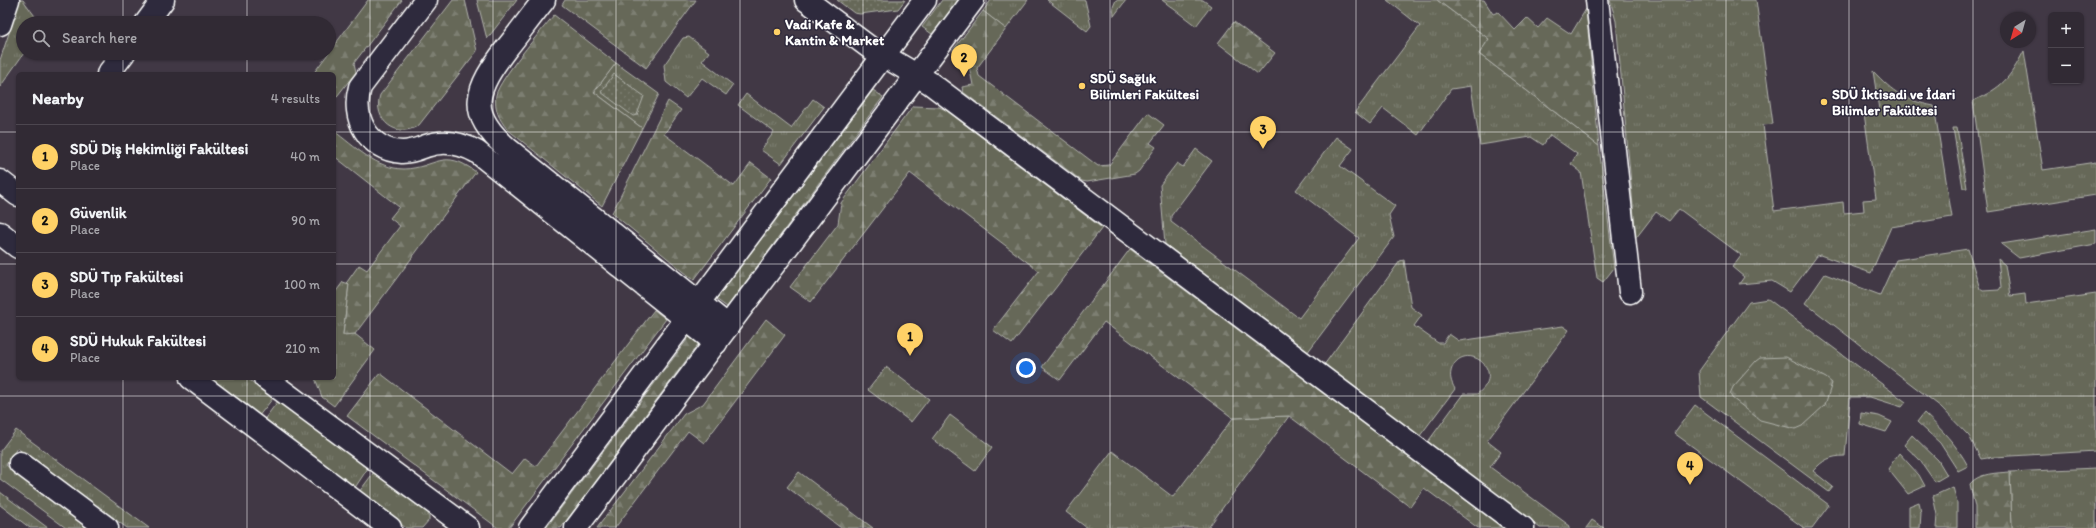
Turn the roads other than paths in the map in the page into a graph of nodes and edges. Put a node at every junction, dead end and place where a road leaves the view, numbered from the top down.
1 (8, 0) edge
2 (163, 0) edge
3 (426, 0) edge
4 (544, 0) edge
5 (806, 0) edge
6 (926, 0) edge
7 (973, 0) edge
8 (1598, 0) edge
9 (151, 16) edge
10 (0, 24) edge
11 (884, 56) junction
12 (119, 60) edge
13 (110, 72) edge
14 (917, 74) junction
15 (482, 117) junction
16 (463, 146) junction
17 (0, 181) edge
18 (16, 193) edge
19 (0, 233) edge
20 (16, 245) edge
21 (1630, 292) dead end
22 (693, 311) junction
23 (722, 334) junction
24 (194, 380) edge
25 (269, 380) edge
26 (20, 463) dead end
27 (456, 524) edge
28 (107, 528) edge
29 (390, 528) edge
30 (530, 528) edge
31 (576, 528) edge
32 (1523, 528) edge

1 - 10 street
2 - 9 street
3 - 16 street
4 - 15 street
5 - 11 street
6 - 11 street
7 - 14 street
8 - 21 street
11 - 14 street
11 - 22 street
12 - 13 street
14 - 23 street
14 - 32 street
15 - 16 street
15 - 22 street
16 - 22 street
17 - 18 street
19 - 20 street
22 - 23 street
22 - 30 street
23 - 31 street
24 - 29 street
25 - 27 street
26 - 28 street

